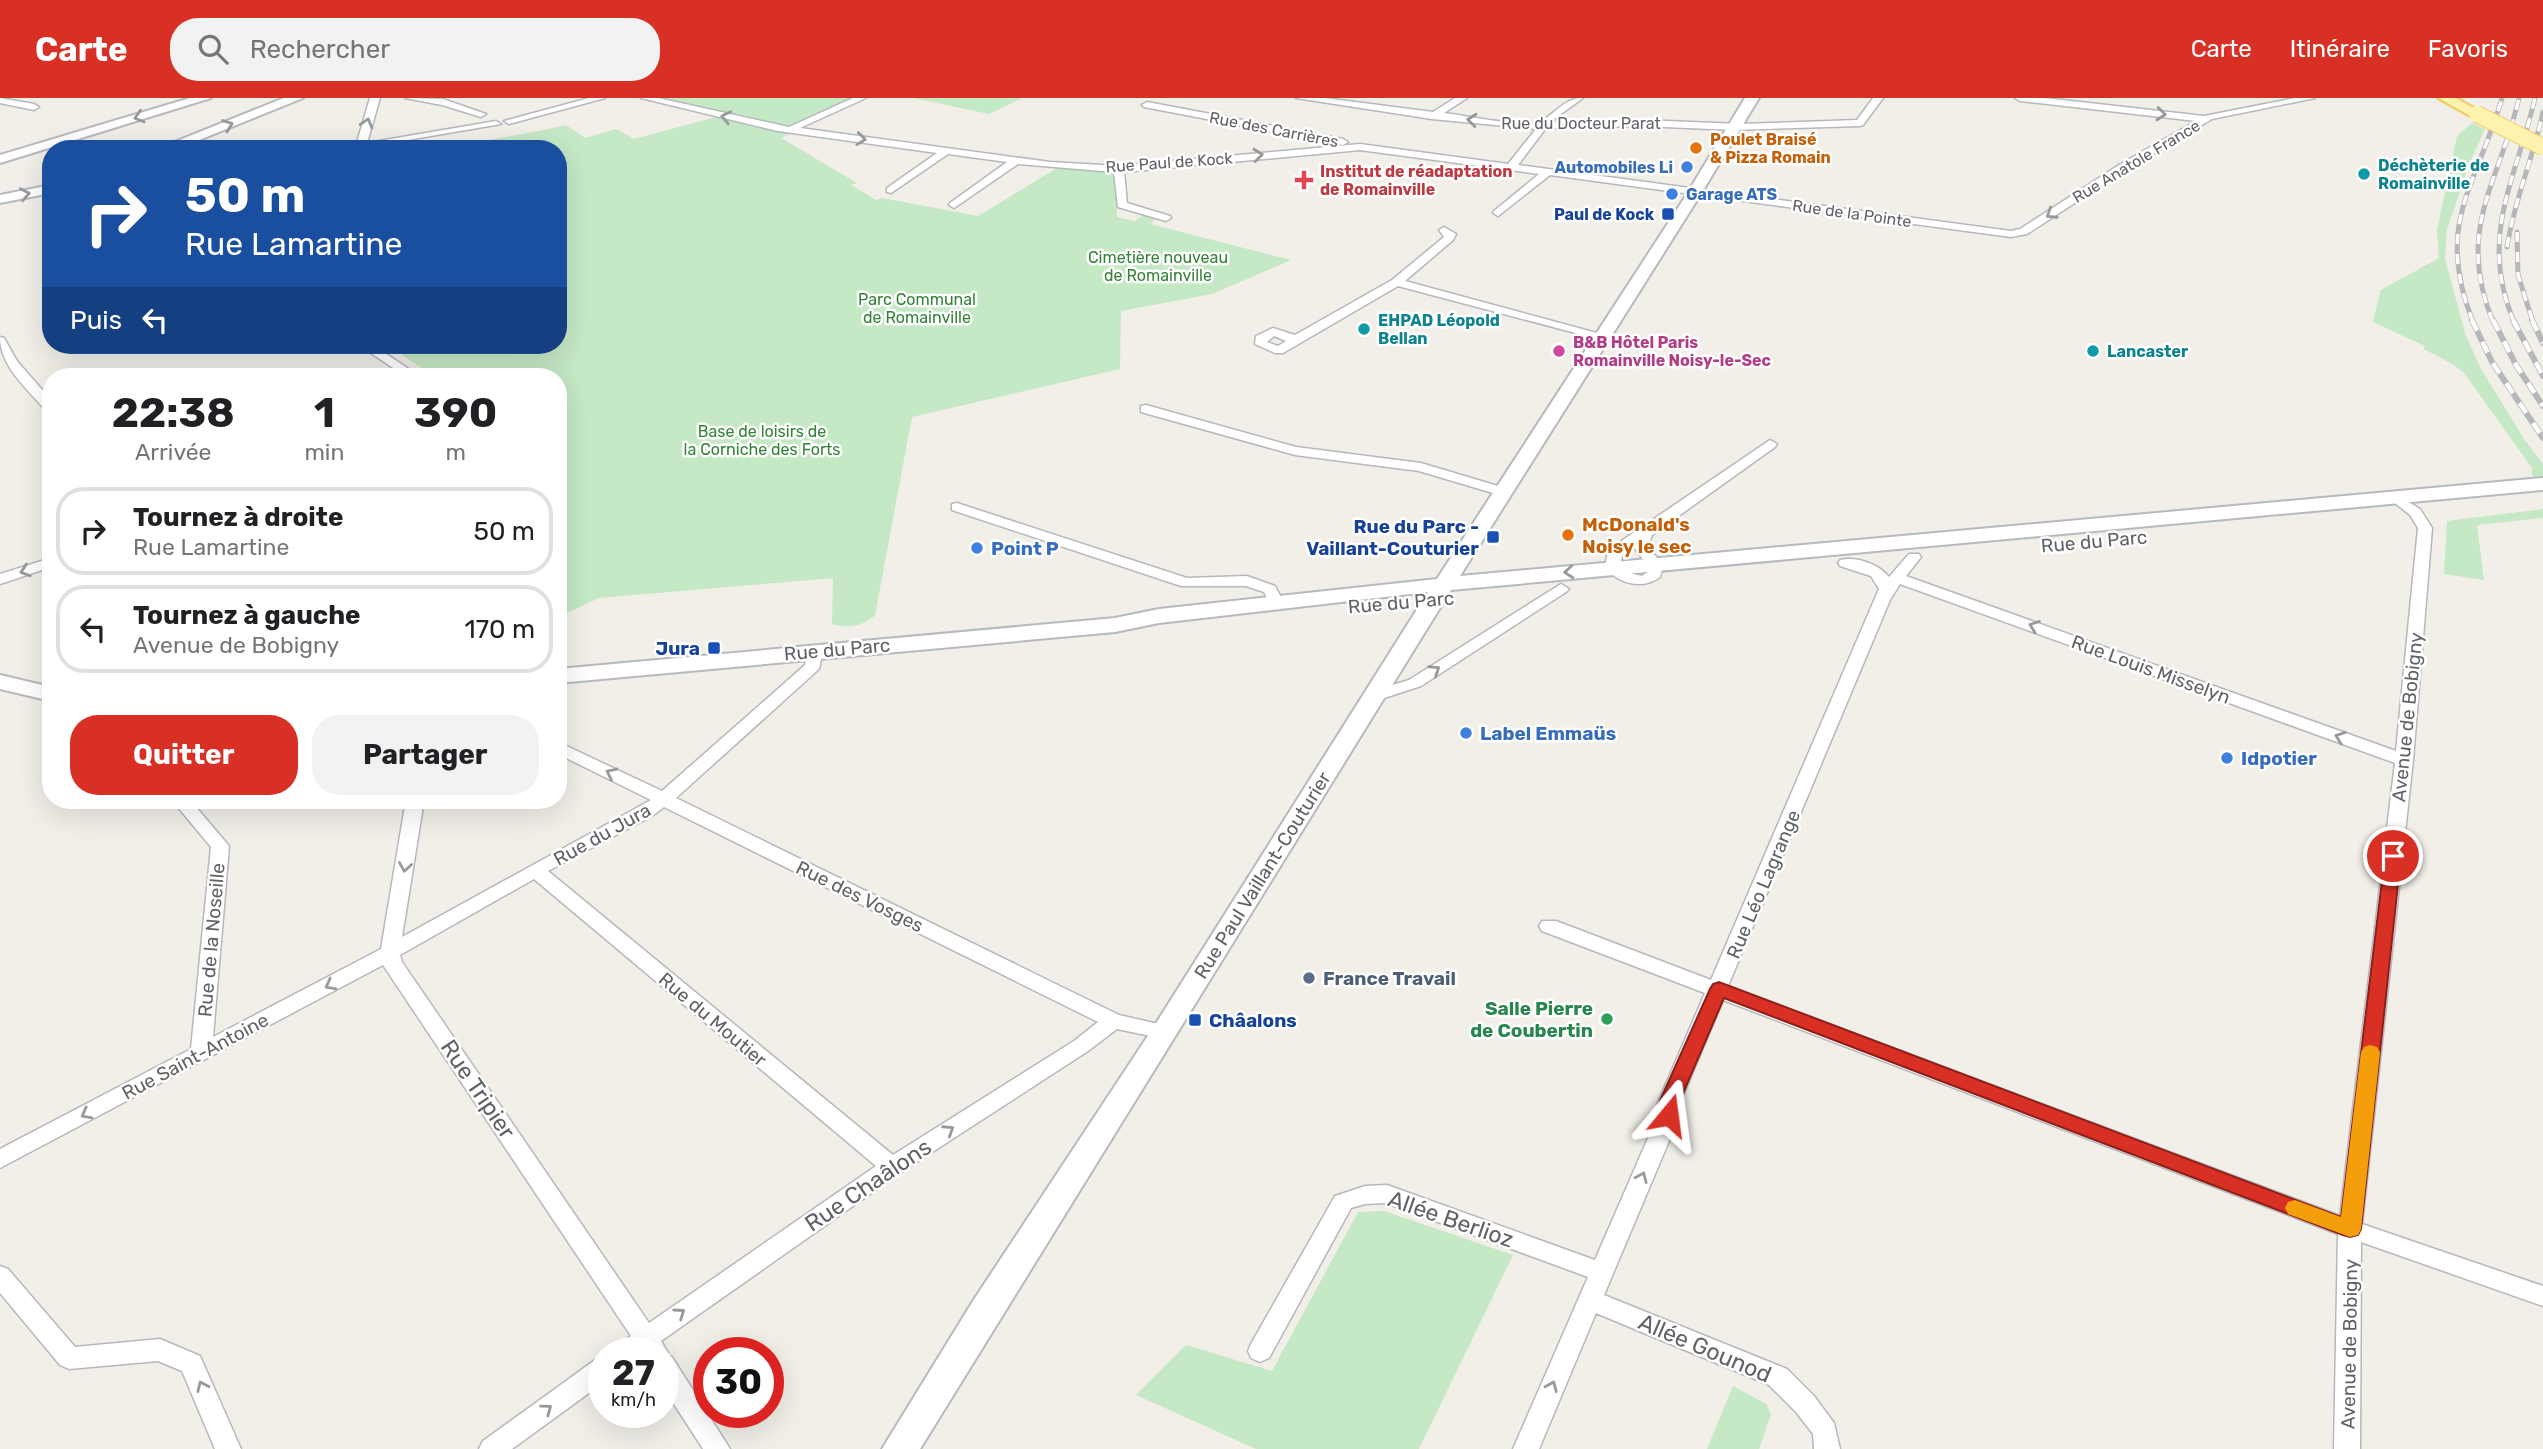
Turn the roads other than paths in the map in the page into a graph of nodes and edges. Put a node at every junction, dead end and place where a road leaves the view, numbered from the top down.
1 (204, 98) edge
2 (296, 98) edge
3 (375, 98) edge
4 (410, 98) edge
5 (600, 98) edge
6 (646, 98) edge
7 (861, 98) edge
8 (1301, 98) edge
9 (1462, 98) edge
10 (1578, 98) edge
11 (1752, 98) edge
12 (1878, 98) edge
13 (2020, 98) edge
14 (2310, 98) edge
15 (2445, 98) edge
16 (2458, 98) edge
17 (0, 100) edge
18 (1147, 105) dead end
19 (34, 107) dead end
20 (2479, 112) junction
21 (481, 114) dead end
22 (1432, 116) junction
23 (2206, 119) junction
24 (509, 121) dead end
25 (496, 124) dead end
26 (1542, 126) junction
27 (1735, 126) junction
28 (799, 129) junction
29 (64, 140) edge
30 (187, 140) edge
31 (362, 140) edge
32 (405, 140) edge
33 (2543, 140) edge
34 (42, 146) edge
35 (1360, 147) junction
36 (2543, 147) edge
37 (947, 150) junction
38 (0, 159) edge
39 (1016, 160) junction
40 (1512, 166) junction
41 (1119, 169) junction
42 (1549, 171) junction
43 (891, 190) dead end
44 (42, 191) edge
45 (1694, 191) junction
46 (0, 199) edge
47 (954, 205) dead end
48 (1498, 213) dead end
49 (1166, 218) dead end
50 (1444, 230) dead end
51 (2011, 234) joint
52 (1396, 282) junction
53 (1602, 336) junction
54 (1297, 340) dead end
55 (0, 341) edge
56 (379, 354) edge
57 (401, 368) edge
58 (42, 398) edge
59 (1146, 410) dead end
60 (1770, 444) dead end
61 (2543, 484) edge
62 (1503, 492) junction
63 (2543, 498) edge
64 (2398, 499) junction
65 (957, 507) dead end
66 (2415, 512) junction
67 (1645, 533) junction
68 (1914, 557) junction
69 (1615, 560) junction
70 (1845, 563) junction
71 (42, 565) edge
72 (1649, 566) junction
73 (0, 579) edge
74 (1892, 584) junction
75 (1561, 589) junction
76 (1441, 591) junction
77 (1276, 603) junction
78 (1115, 625) junction
79 (815, 652) junction
80 (567, 675) edge
81 (0, 682) edge
82 (42, 692) edge
83 (1372, 697) junction
84 (567, 751) edge
85 (2404, 760) junction
86 (663, 799) junction
87 (189, 809) edge
88 (414, 809) edge
89 (535, 870) junction
90 (1549, 926) dead end
91 (390, 952) junction
92 (1719, 989) junction
93 (1114, 1021) junction
94 (1165, 1032) junction
95 (201, 1054) junction
96 (0, 1159) edge
97 (892, 1167) junction
98 (2350, 1229) junction
99 (1600, 1272) junction
100 (2, 1281) edge
101 (2543, 1296) edge
102 (1588, 1300) junction
103 (646, 1337) edge
104 (662, 1337) edge
105 (1260, 1351) dead end
106 (588, 1380) edge
107 (679, 1390) edge
108 (228, 1449) edge
109 (492, 1449) edge
110 (717, 1449) edge
111 (900, 1449) edge
112 (1526, 1449) edge
113 (1827, 1449) edge
114 (2347, 1449) edge

1 -> 29 main road
30 -> 2 main road
31 -> 3 street
4 - 21 street
5 - 24 street
28 -> 6 street
7 - 28 street
8 - 22 street, Rue du Docteur Parat
9 - 22 street
10 - 26 street
11 - 27 main road, Rue Paul Vaillant-Couturier
12 - 27 street, Rue du Docteur Parat
13 -> 23 street
14 - 23 street, Rue Anatole France
15 - 20 main road
16 - 20 main road
17 - 19 street
18 - 35 street, Rue des Carrières
20 - 33 main road
20 - 36 main road, bridge
26 -> 22 street, Rue du Docteur Parat
23 -> 51 street, Rue Anatole France
25 - 32 street
26 - 27 street, Rue du Docteur Parat
26 - 40 street
27 - 45 main road, Rue Paul Vaillant-Couturier
28 -> 37 street, Rue Paul de Kock
34 -> 38 main road
35 - 40 street, Rue Paul de Kock
41 -> 35 street, Rue Paul de Kock
37 - 39 street, Rue Paul de Kock
37 - 43 street
39 - 41 street, Rue Paul de Kock
39 - 47 street
40 - 42 street, Rue Paul de Kock
41 - 49 street
42 - 45 street, Rue Paul de Kock
42 - 48 street
46 -> 44 main road
45 - 51 street, Rue de la Pointe
45 - 53 main road, Rue Paul Vaillant-Couturier
50 - 52 street
52 - 53 street
52 - 54 street
53 - 62 main road, Rue Paul Vaillant-Couturier
55 - 58 street
56 - 57 street
59 - 62 street
60 - 67 street
61 - 64 main road, Rue du Parc
62 - 76 main road, Rue Paul Vaillant-Couturier
63 - 66 main road, Rue du Parc
64 - 66 street
64 - 72 main road, Rue du Parc
65 - 77 street
66 - 68 main road, Rue du Parc
66 - 85 street, Avenue de Bobigny
67 - 69 street
67 - 72 street
68 - 70 main road, Rue du Parc
68 - 74 street, Rue Léo Lagrange
69 - 72 main road, Rue du Parc
69 -> 76 main road, Rue du Parc
70 - 72 main road, Rue du Parc
70 - 74 street
71 -> 73 street
72 - 75 main road, Rue du Parc
85 -> 74 street, Rue Louis Misselyn
74 - 92 street, Rue Léo Lagrange
75 - 76 main road, Rue du Parc
83 -> 75 street
76 - 77 main road, Rue du Parc
76 - 78 main road, Rue du Parc
76 - 83 main road, Rue Paul Vaillant-Couturier
77 - 78 main road, Rue du Parc
78 - 79 main road, Rue du Parc
79 - 80 main road, Rue du Parc
79 - 86 street, Rue du Jura
81 - 82 main road
83 - 94 main road, Rue Paul Vaillant-Couturier
86 -> 84 street, Rue des Vosges
85 - 98 street, Avenue de Bobigny
86 - 89 street, Rue du Jura
86 - 93 street, Rue des Vosges
87 - 95 street, Rue de la Noseille
88 -> 91 street
89 - 91 street, Rue du Jura
89 - 97 street, Rue du Moutier
90 - 92 street
91 -> 95 street, Rue Saint-Antoine
91 - 103 street, Rue Tripier
92 - 98 street
99 -> 92 street, Rue Léo Lagrange
93 - 94 street, Rue des Vosges
97 -> 93 street, Rue Chaâlons
94 - 111 main road, Rue Paul Vaillant-Couturier
95 -> 96 street, Rue Saint-Antoine
104 -> 97 street, Rue Chaâlons
98 - 101 street
98 - 114 street, Avenue de Bobigny
99 - 102 street, Rue Léo Lagrange
99 - 105 street, Allée Berlioz
108 -> 100 street
112 -> 102 street, Rue Léo Lagrange
102 - 113 street, Allée Gounod
109 -> 106 street
107 - 110 street

